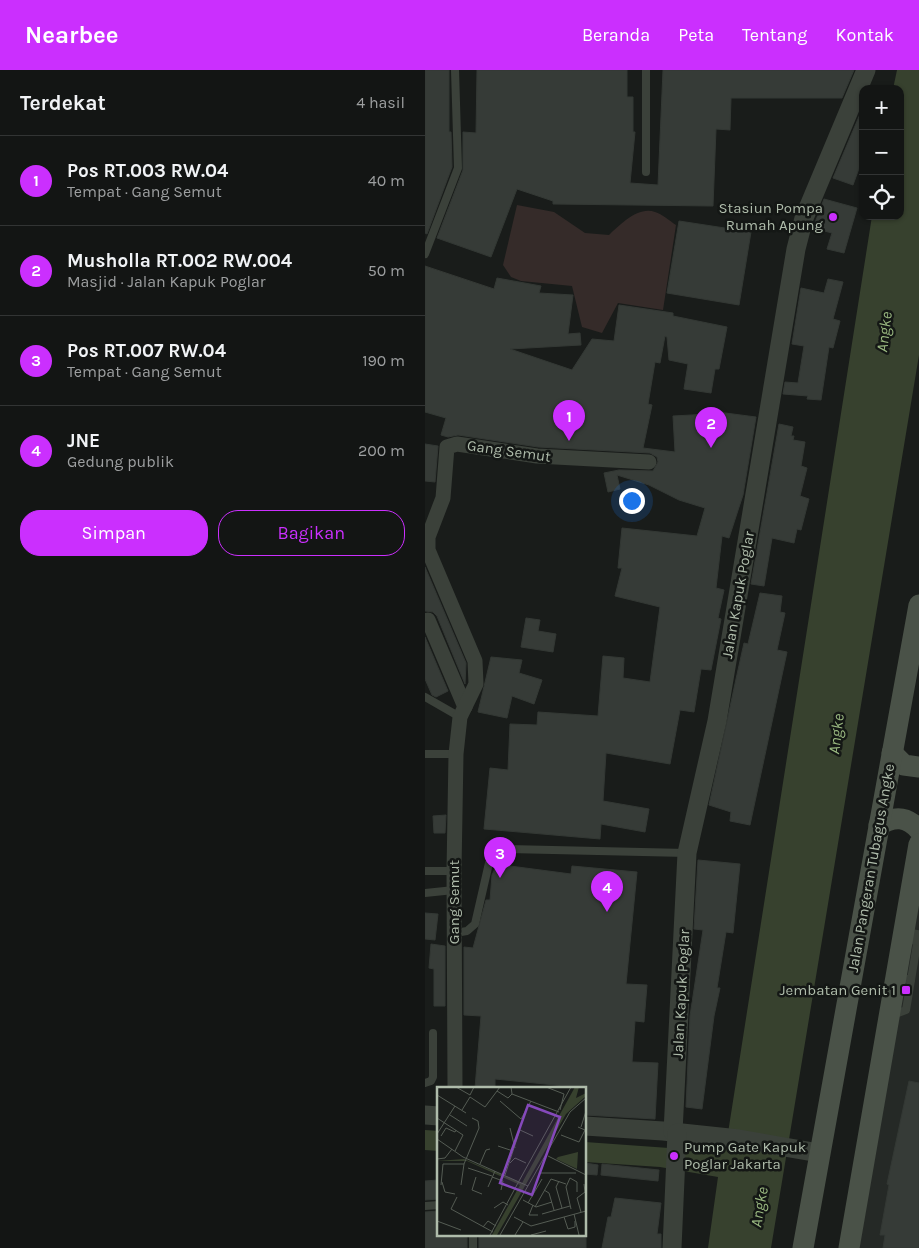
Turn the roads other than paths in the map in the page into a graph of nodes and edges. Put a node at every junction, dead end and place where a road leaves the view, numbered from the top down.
1 (455, 70) edge
2 (646, 70) edge
3 (866, 70) edge
4 (645, 172) dead end
5 (425, 254) edge
6 (649, 462) dead end
7 (919, 605) edge
8 (428, 620) dead end
9 (425, 697) edge
10 (463, 712) junction
11 (892, 752) junction
12 (425, 754) edge
13 (456, 754) junction
14 (919, 767) edge
15 (879, 825) junction
16 (919, 830) edge
17 (919, 844) edge
18 (687, 853) junction
19 (425, 870) edge
20 (454, 871) junction
21 (454, 890) junction
22 (425, 892) edge
23 (455, 933) junction
24 (913, 937) edge
25 (433, 1033) dead end
26 (425, 1083) edge
27 (455, 1087) edge
28 (586, 1126) edge
29 (676, 1135) junction
30 (813, 1152) junction
31 (673, 1248) edge
32 (803, 1248) edge
33 (849, 1248) edge

1 - 5 lane
2 - 4 lane
3 - 18 street, Jalan Kapuk Poglar
6 - 10 street, Gang Semut
7 - 11 main road, Jalan Pangeran Tubagus Angke
8 - 10 street
9 - 10 lane
10 - 13 street, Gang Semut
11 - 14 main road
11 - 15 main road, Jalan Pangeran Tubagus Angke
12 - 13 lane
13 - 20 street, Gang Semut
15 - 16 main road
15 - 30 main road, Jalan Pangeran Tubagus Angke
17 - 24 main road
18 - 23 lane
18 - 29 street, Jalan Kapuk Poglar
19 - 20 lane
20 - 21 street, Gang Semut
21 - 22 lane
21 - 23 street, Gang Semut
23 - 27 street, Gang Semut
24 - 33 main road
25 - 26 lane
28 - 29 street
29 - 30 street
29 - 31 street, Jalan Kapuk Poglar
30 - 32 main road, Jalan Pangeran Tubagus Angke

